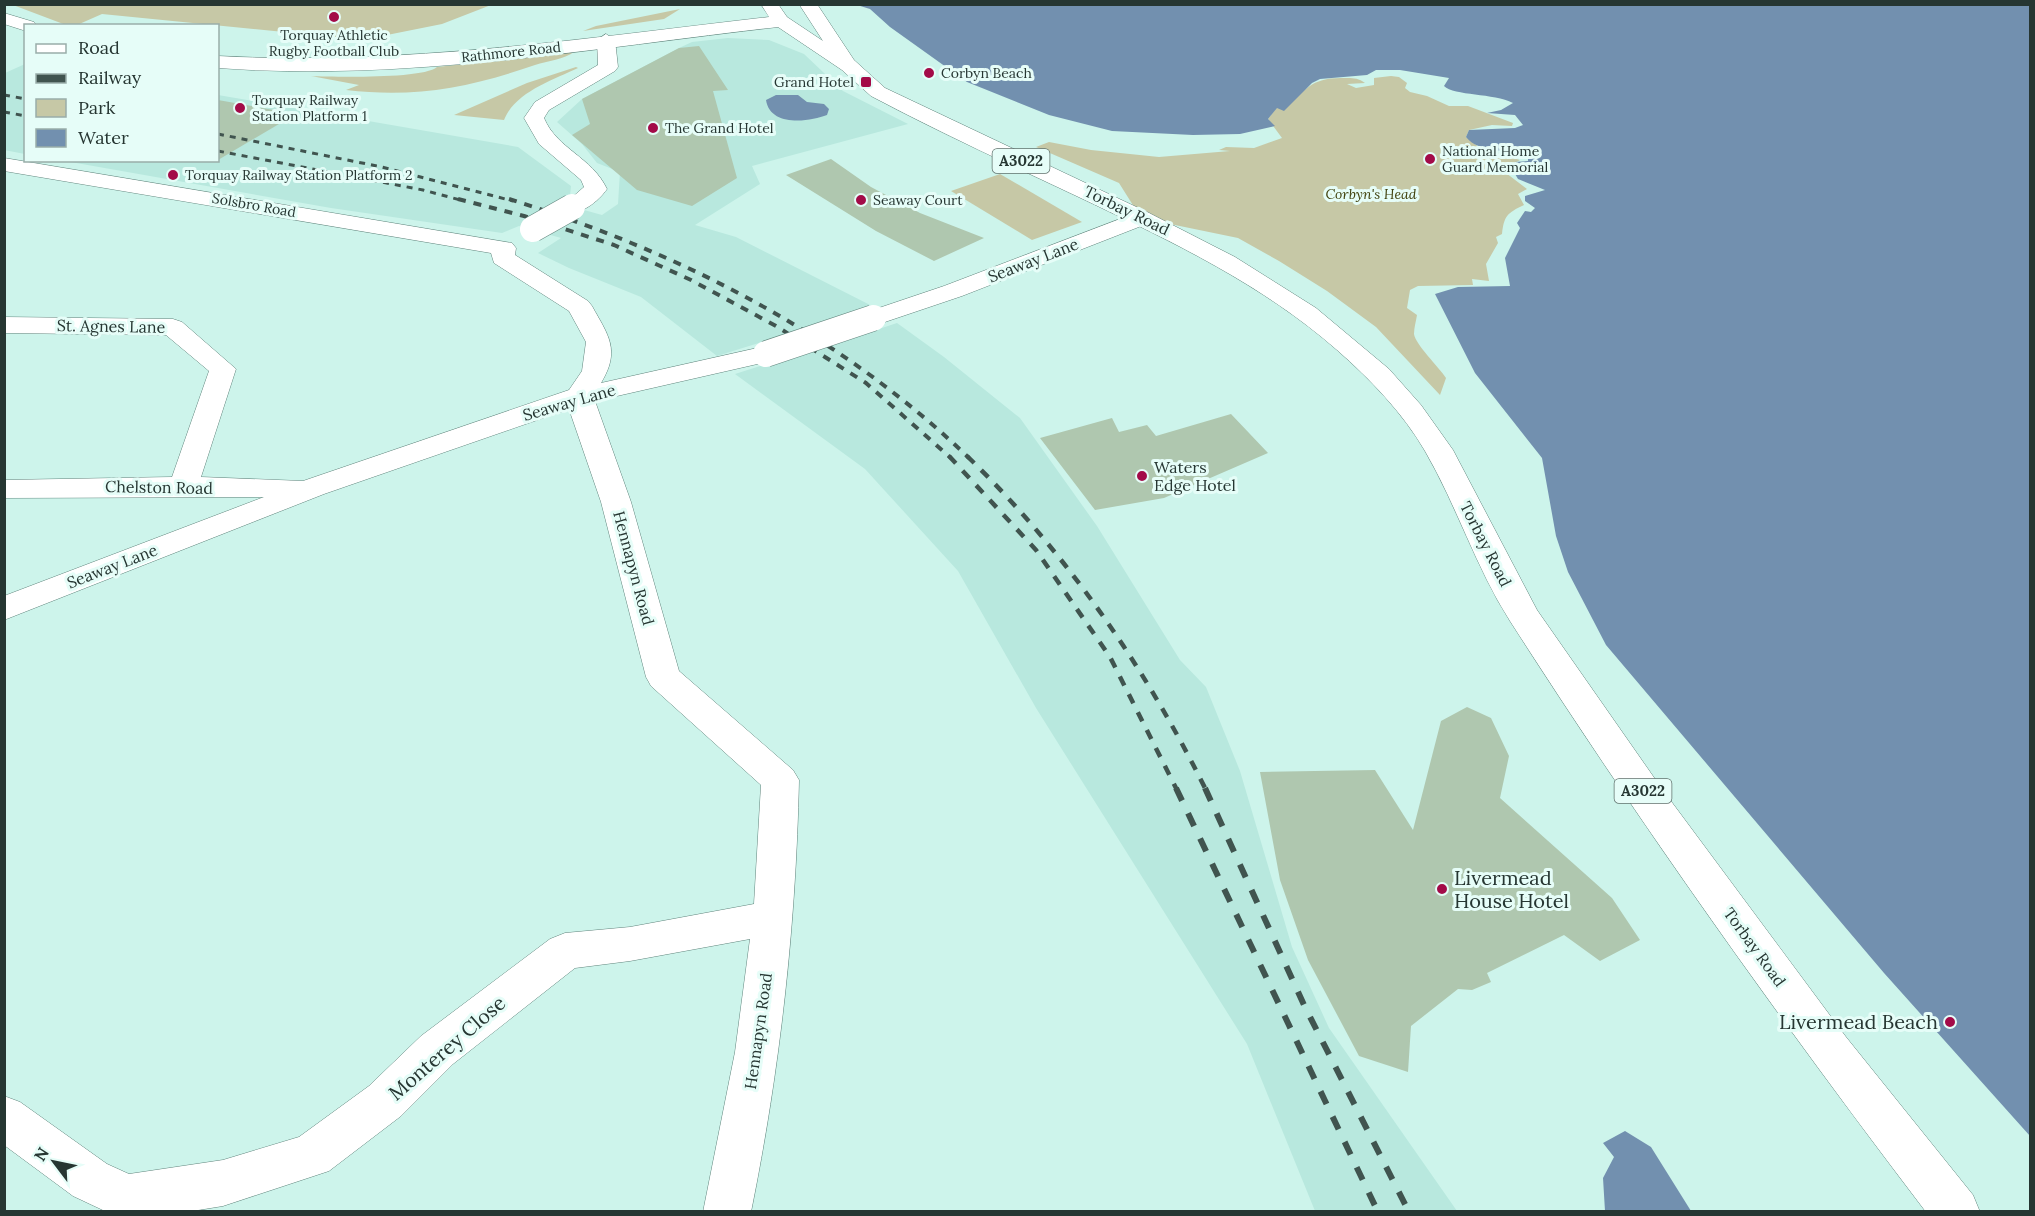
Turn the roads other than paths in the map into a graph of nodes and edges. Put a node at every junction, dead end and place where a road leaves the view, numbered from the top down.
1 (768, 4) edge
2 (794, 4) edge
3 (808, 4) edge
4 (4, 18) edge
5 (781, 21) junction
6 (24, 25) edge
7 (597, 42) junction
8 (219, 62) edge
9 (849, 66) junction
10 (4, 164) edge
11 (1141, 218) junction
12 (504, 248) junction
13 (4, 325) edge
14 (579, 396) junction
15 (183, 486) junction
16 (313, 488) junction
17 (4, 489) edge
18 (4, 609) edge
19 (771, 918) junction
20 (4, 1118) edge
21 (119, 1204) edge
22 (728, 1212) edge
23 (1956, 1212) edge

1 - 5 street, Torbay Road / A3022
2 - 5 street
3 - 9 street, Torbay Road / A3022
4 - 6 street
5 - 7 street, Rathmore Road
5 - 9 street, Torbay Road / A3022
7 - 8 street, Rathmore Road
7 - 12 street, bridge
9 - 11 street, Torbay Road / A3022
10 - 12 street, Solsbro Road
11 - 14 street, Seaway Lane, bridge
11 - 23 street, Torbay Road / A3022
12 - 14 street
13 - 15 street, St. Agnes Lane
14 - 16 street, Seaway Lane
14 - 19 street, Hennapyn Road
15 - 16 street, Chelston Road
15 - 17 street, Chelston Road
16 - 18 street, Seaway Lane
19 - 21 street, Monterey Close
19 - 22 street, Hennapyn Road
20 - 21 street, Monterey Close

